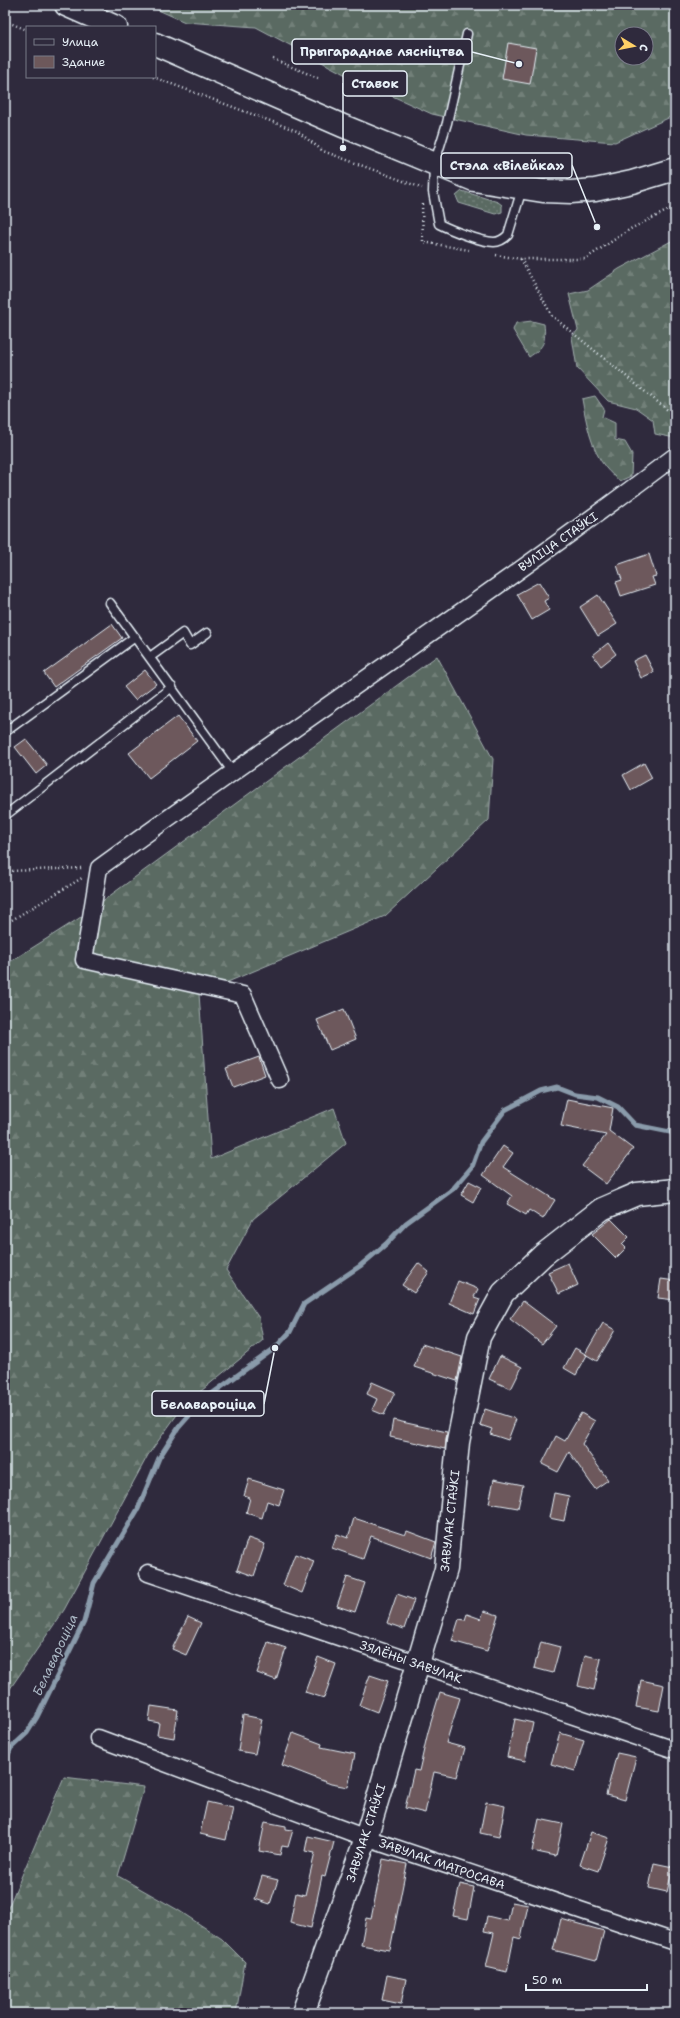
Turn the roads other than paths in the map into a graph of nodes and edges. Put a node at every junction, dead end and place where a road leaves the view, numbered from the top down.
1 (66, 5) edge
2 (114, 26) edge
3 (468, 34) dead end
4 (156, 44) edge
5 (434, 165) junction
6 (675, 169) edge
7 (523, 189) junction
8 (675, 456) edge
9 (110, 603) dead end
10 (207, 633) dead end
11 (135, 638) junction
12 (150, 657) junction
13 (172, 687) junction
14 (5, 732) edge
15 (232, 772) junction
16 (7, 814) dead end
17 (280, 1080) dead end
18 (675, 1190) edge
19 (148, 1573) dead end
20 (418, 1664) junction
21 (98, 1738) dead end
22 (675, 1750) edge
23 (366, 1838) junction
24 (675, 1942) edge
25 (303, 2013) edge

1 - 2 street
3 - 5 lane
4 - 5 street
5 - 7 street
5 - 7 lane
6 - 7 street
8 - 15 street, ВУЛІЦА СТАЎКІ
9 - 11 lane
10 - 12 lane
11 - 12 lane
11 - 14 lane
12 - 13 lane
13 - 15 lane
13 - 16 lane
15 - 17 street, ВУЛІЦА СТАЎКІ
18 - 20 street, ЗАВУЛАК СТАЎКІ
19 - 20 street, ЗЯЛЁНЫ ЗАВУЛАК
20 - 22 street, ЗЯЛЁНЫ ЗАВУЛАК
20 - 23 street, ЗАВУЛАК СТАЎКІ
21 - 23 street, ЗАВУЛАК МАТРОСАВА
23 - 24 street, ЗАВУЛАК МАТРОСАВА
23 - 25 street, ЗАВУЛАК СТАЎКІ

